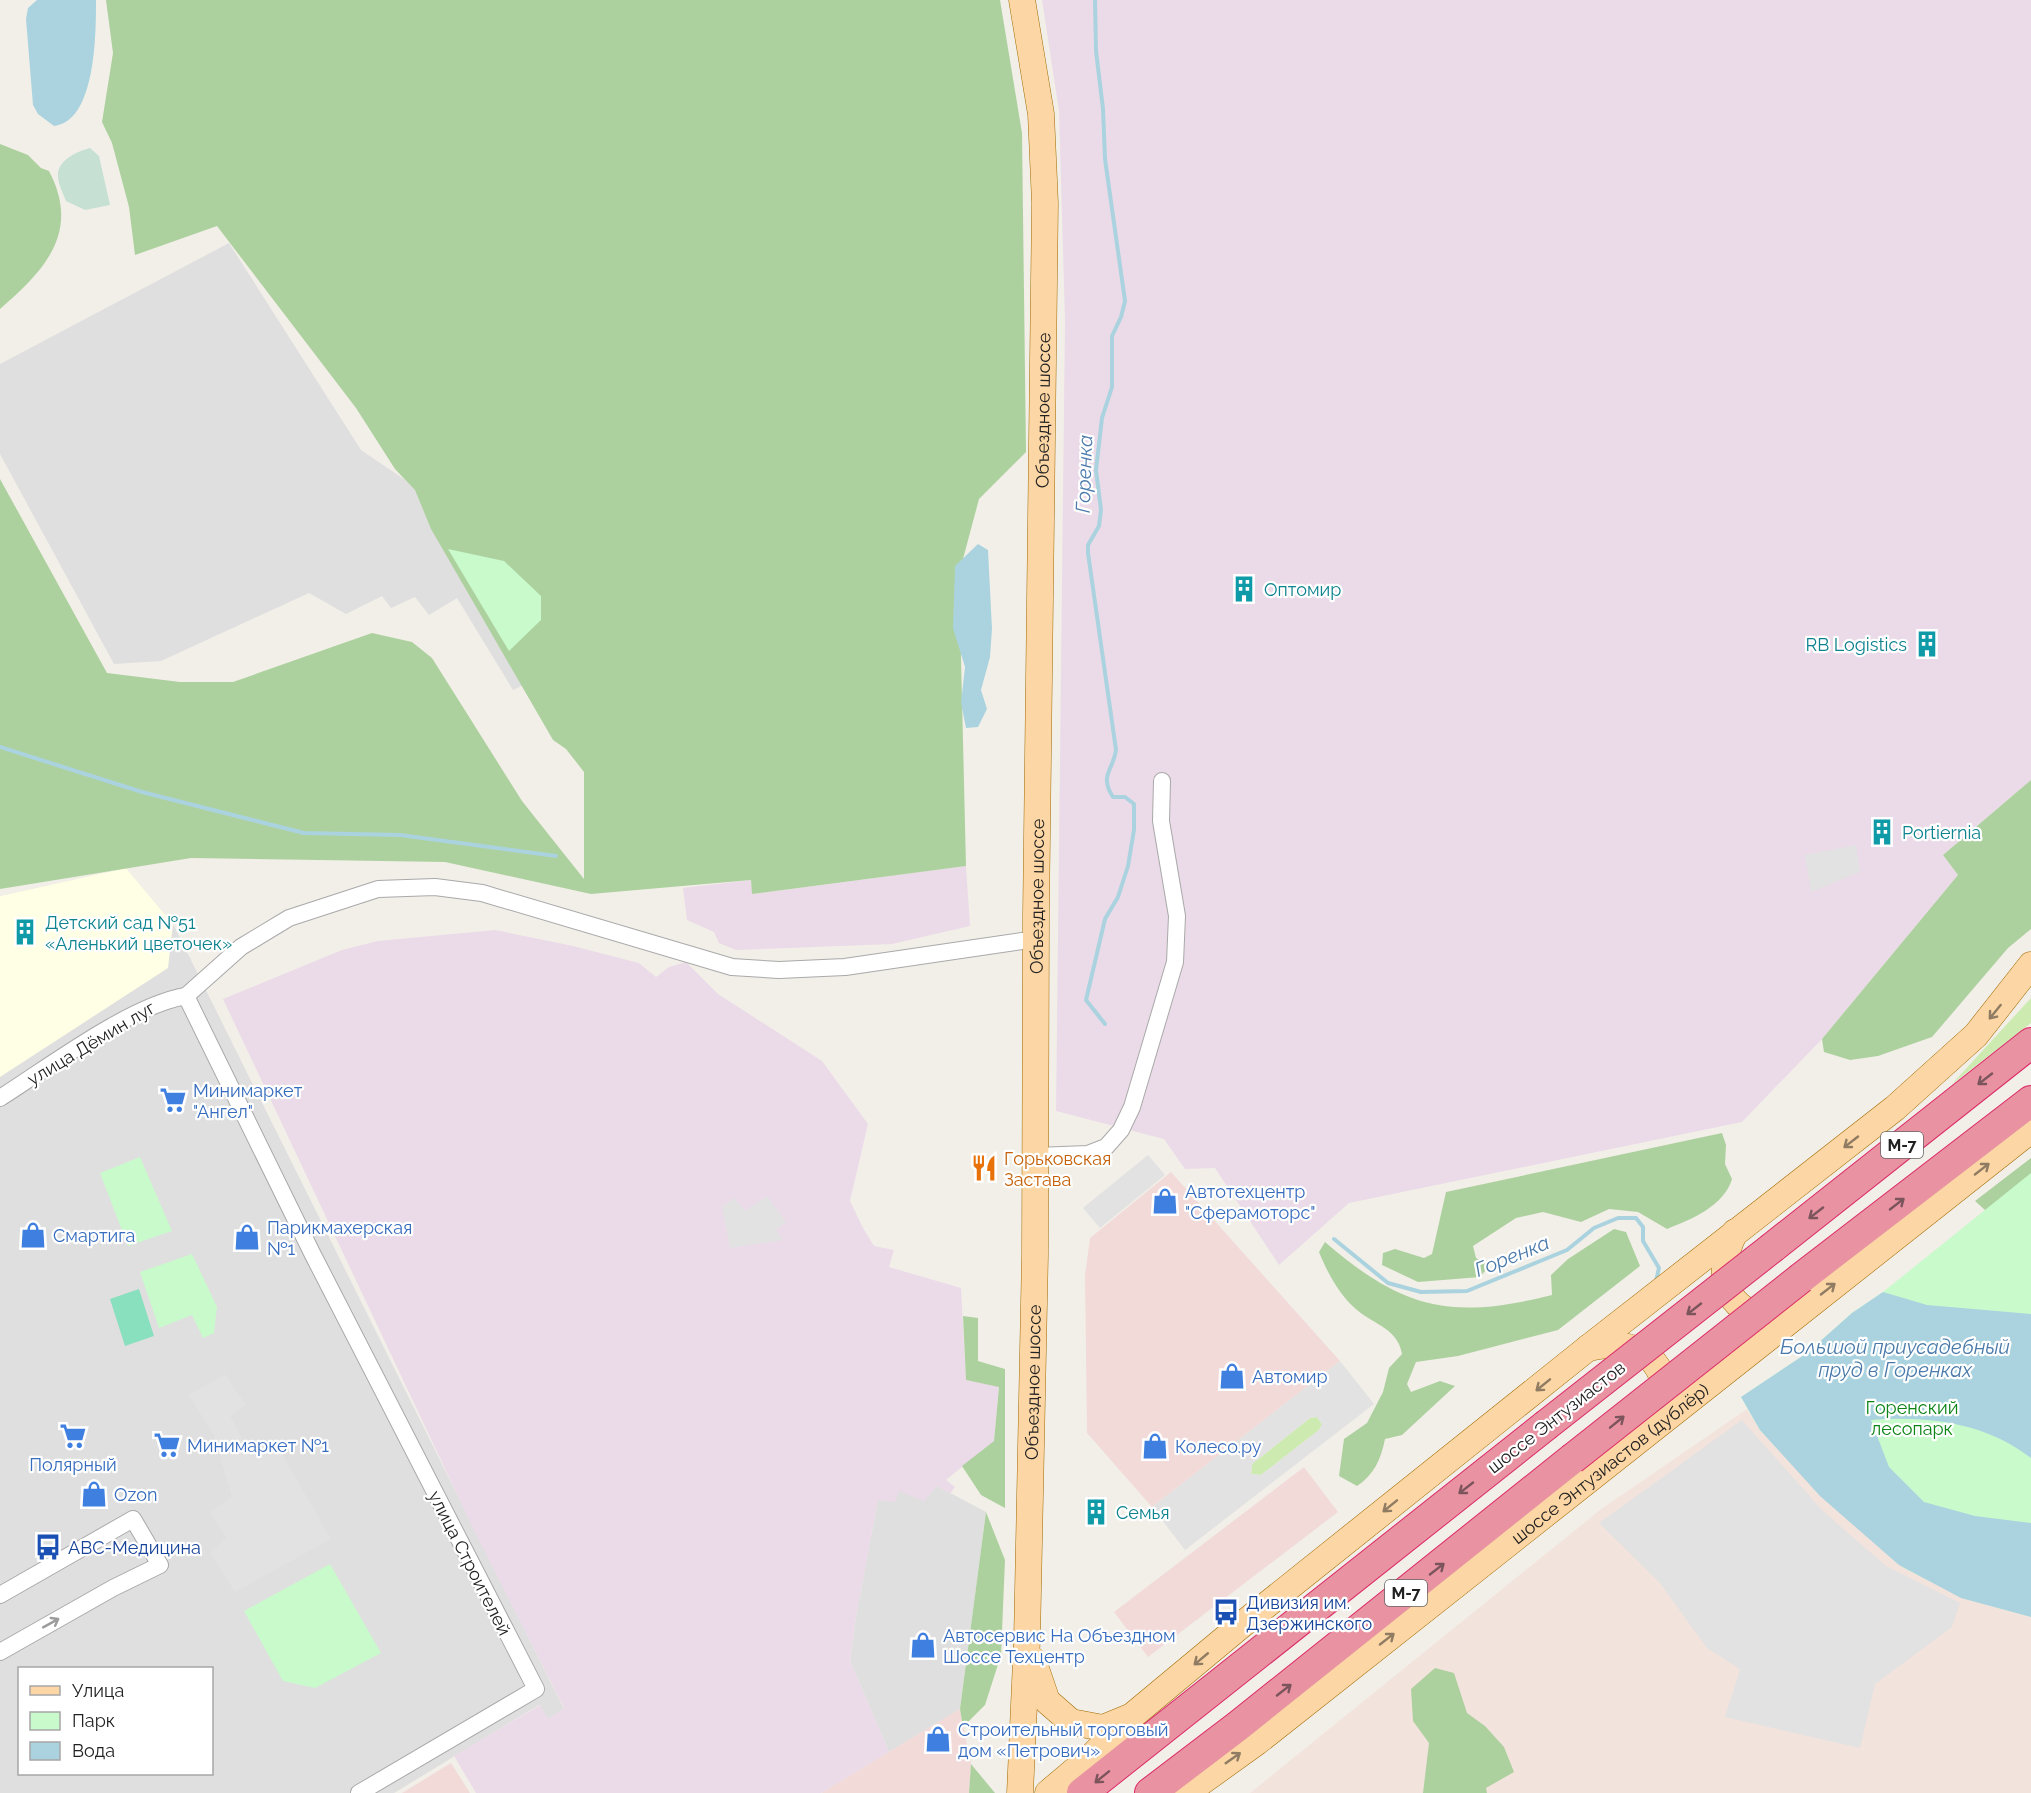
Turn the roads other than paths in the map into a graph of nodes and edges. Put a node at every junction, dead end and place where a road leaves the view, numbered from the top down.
1 (1022, 0) edge
2 (1162, 781) dead end
3 (1036, 939) junction
4 (2031, 966) edge
5 (186, 996) junction
6 (2031, 1042) edge
7 (0, 1098) edge
8 (2031, 1101) edge
9 (2031, 1130) edge
10 (1036, 1156) junction
11 (1735, 1232) junction
12 (1799, 1312) junction
13 (1588, 1348) junction
14 (1656, 1426) junction
15 (0, 1594) edge
16 (1027, 1639) junction
17 (0, 1652) edge
18 (1132, 1716) junction
19 (359, 1793) edge
20 (1020, 1793) edge
21 (1048, 1793) edge
22 (1082, 1793) edge
23 (1150, 1793) edge
24 (1186, 1793) edge

1 - 3 main road, Объездное шоссе
2 - 10 street
3 - 5 street
3 - 10 main road, Объездное шоссе
4 -> 11 main road
5 - 7 street, улица Дёмин луг
5 - 19 street, улица Строителей
6 -> 22 highway, шоссе Энтузиастов / М-7, bridge
23 -> 8 highway, М-7, bridge
12 -> 9 main road, шоссе Энтузиастов (дублёр)
10 - 16 main road, Объездное шоссе
11 - 12 main road
11 - 13 main road
12 - 14 main road, шоссе Энтузиастов (дублёр)
13 - 14 main road
13 -> 18 main road
24 -> 14 main road, шоссе Энтузиастов (дублёр)
17 -> 15 street
16 - 18 main road
16 - 20 main road, Объездное шоссе
18 - 21 main road

